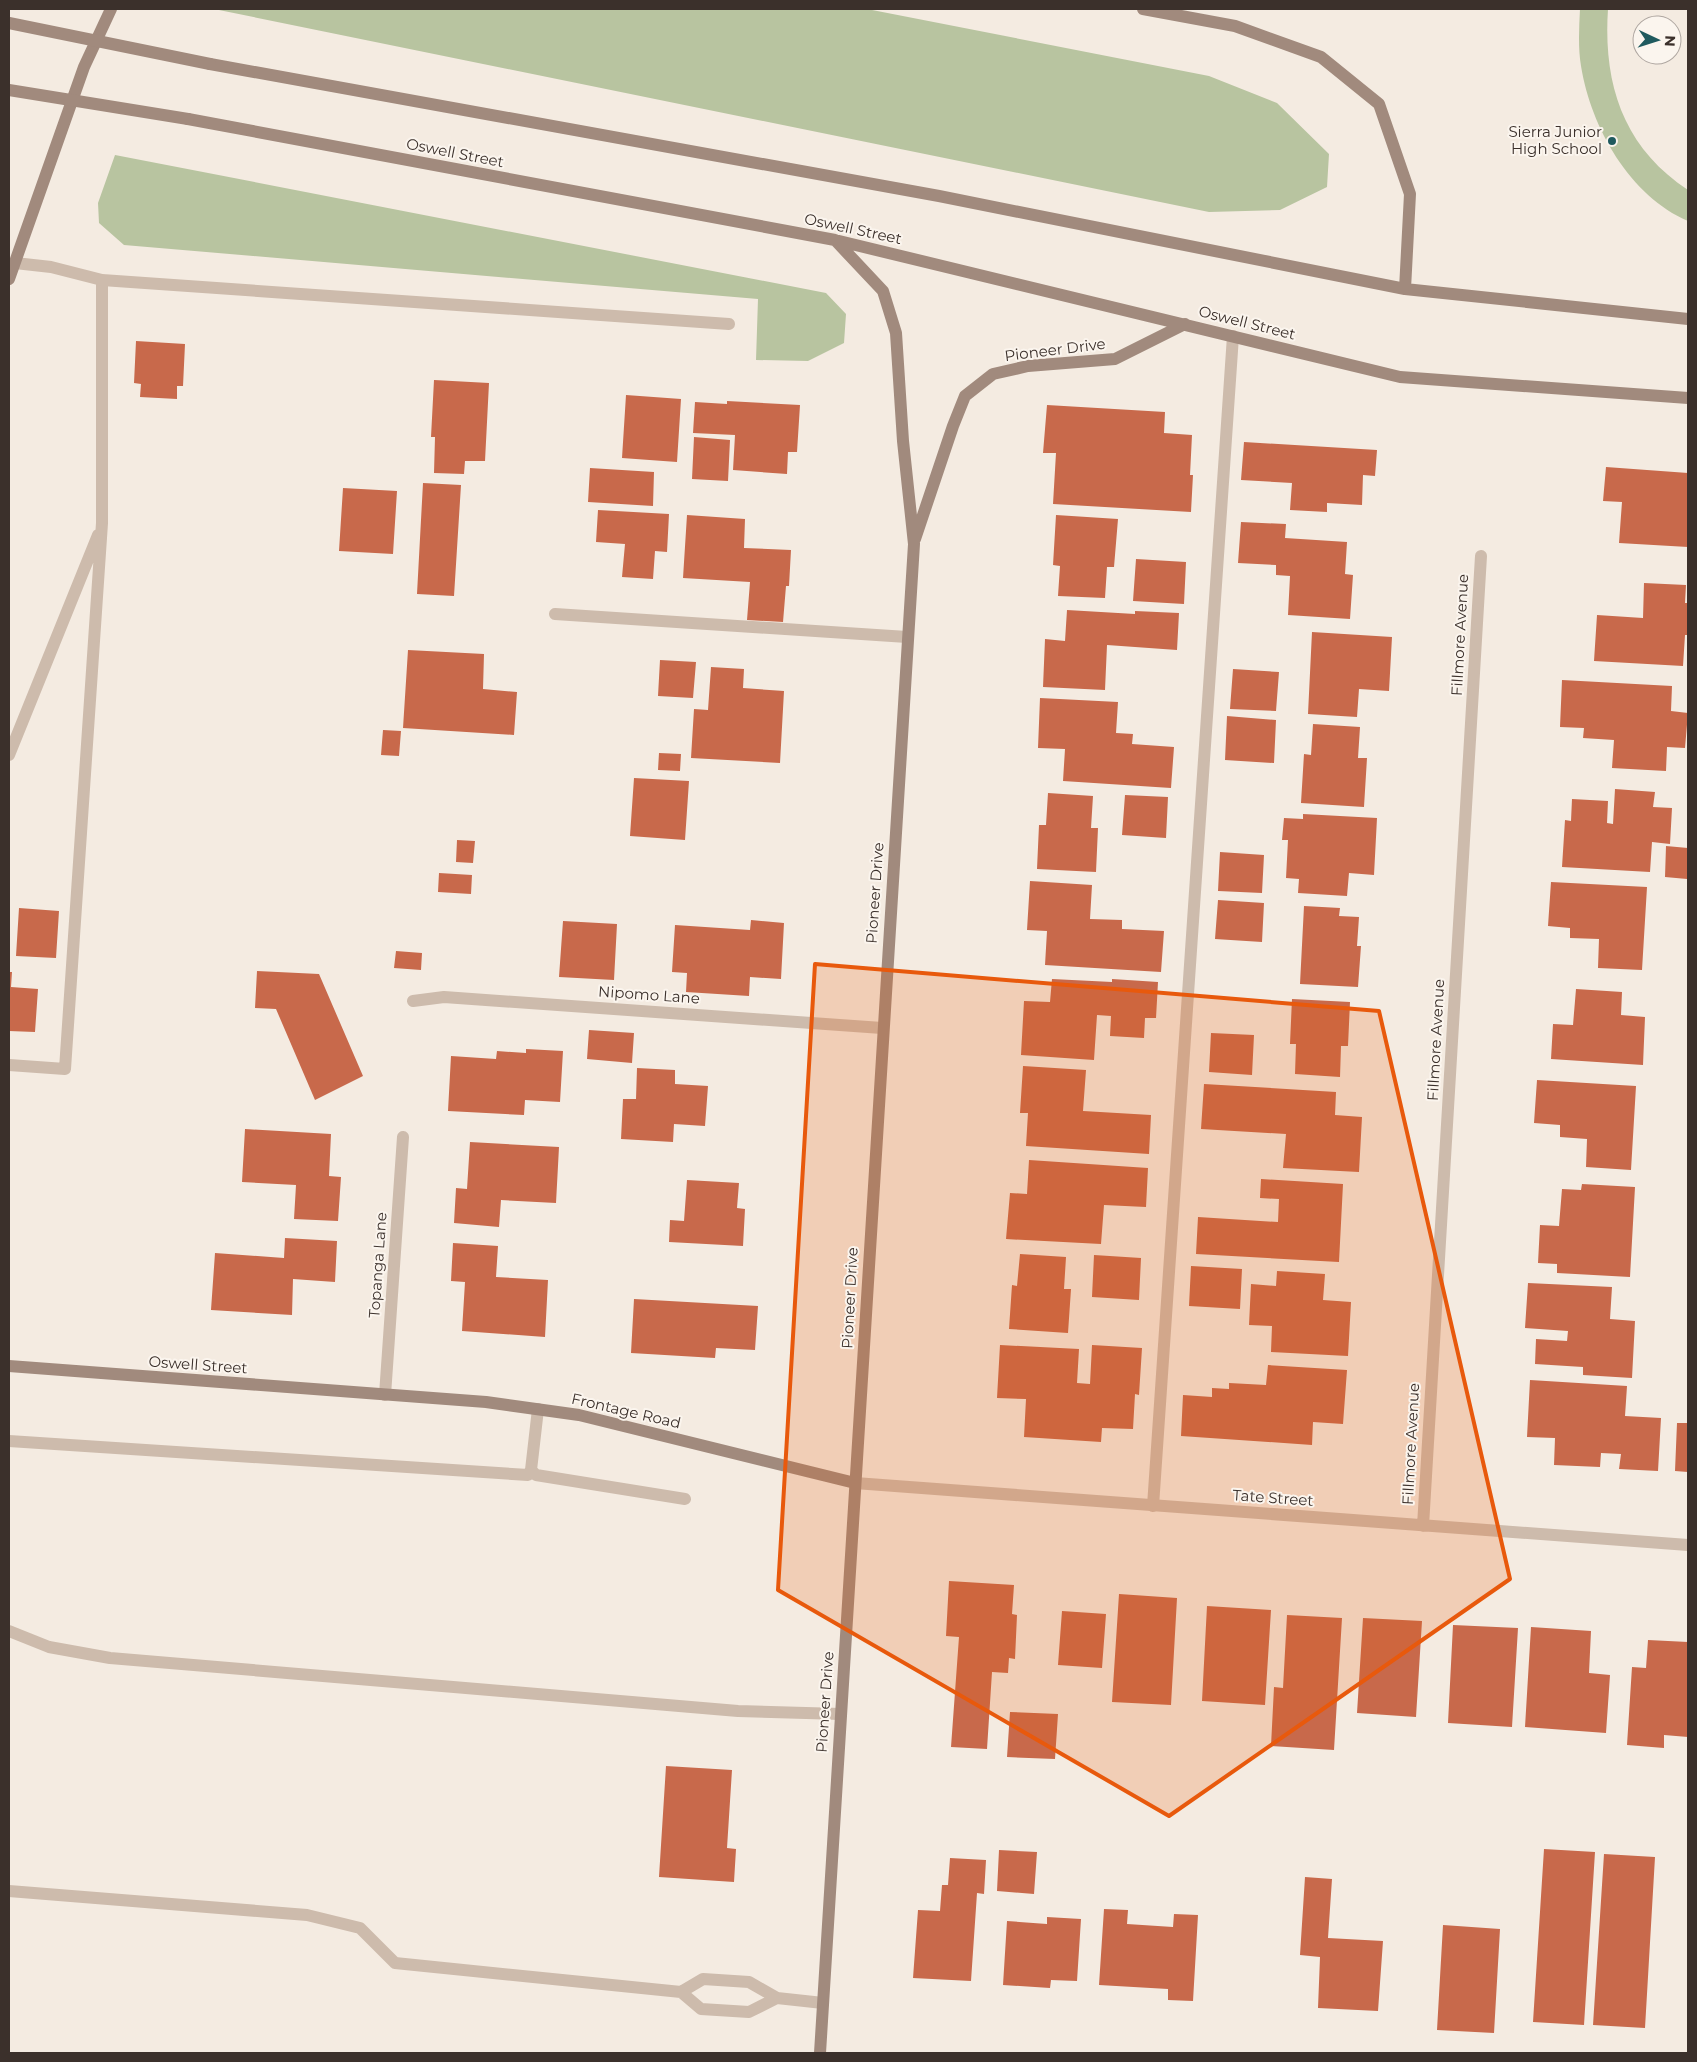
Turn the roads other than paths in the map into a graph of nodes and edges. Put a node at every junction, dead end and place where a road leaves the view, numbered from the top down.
1 (111, 9) edge
2 (1143, 9) edge
3 (9, 23) edge
4 (9, 90) edge
5 (835, 240) junction
6 (15, 263) junction
7 (9, 279) edge
8 (102, 280) junction
9 (1405, 289) junction
10 (1688, 319) edge
11 (729, 324) dead end
12 (1185, 324) junction
13 (1233, 336) junction
14 (1688, 398) edge
15 (102, 523) junction
16 (914, 544) junction
17 (1482, 556) dead end
18 (556, 614) dead end
19 (907, 637) junction
20 (9, 755) edge
21 (414, 1002) dead end
22 (882, 1028) junction
23 (9, 1064) edge
24 (403, 1138) dead end
25 (9, 1366) edge
26 (385, 1395) junction
27 (538, 1409) junction
28 (9, 1442) edge
29 (531, 1470) junction
30 (855, 1483) junction
31 (685, 1499) dead end
32 (1153, 1506) junction
33 (1423, 1526) junction
34 (1688, 1545) edge
35 (9, 1631) edge
36 (841, 1714) junction
37 (9, 1891) edge
38 (680, 1992) junction
39 (777, 1998) junction
40 (823, 2003) junction
41 (820, 2053) edge

1 - 6 street
2 - 9 street
3 - 9 street, bridge
4 - 5 street, Oswell Street, bridge
5 - 12 street, Oswell Street
5 - 16 street, Pioneer Drive
6 - 7 street
6 - 8 street
8 - 11 street
8 - 15 street
9 - 10 street
12 - 13 street, Oswell Street
12 - 16 street, Pioneer Drive
13 - 14 street, Oswell Street
13 - 32 street
15 - 20 street
15 - 23 street
16 - 19 street, Pioneer Drive
17 - 33 street, Fillmore Avenue
18 - 19 street
19 - 22 street, Pioneer Drive
21 - 22 street, Nipomo Lane
22 - 30 street, Pioneer Drive
24 - 26 street, Topanga Lane
25 - 26 street, Oswell Street
26 - 27 street, Frontage Road
27 - 29 street
27 - 30 street, Frontage Road
28 - 29 street
29 - 31 street
30 - 32 street, Tate Street
30 - 36 street, Pioneer Drive
32 - 33 street, Tate Street
33 - 34 street, Tate Street
35 - 36 street
36 - 40 street, Pioneer Drive
37 - 38 street
38 - 39 street
38 - 39 street
39 - 40 street
40 - 41 street, Pioneer Drive

